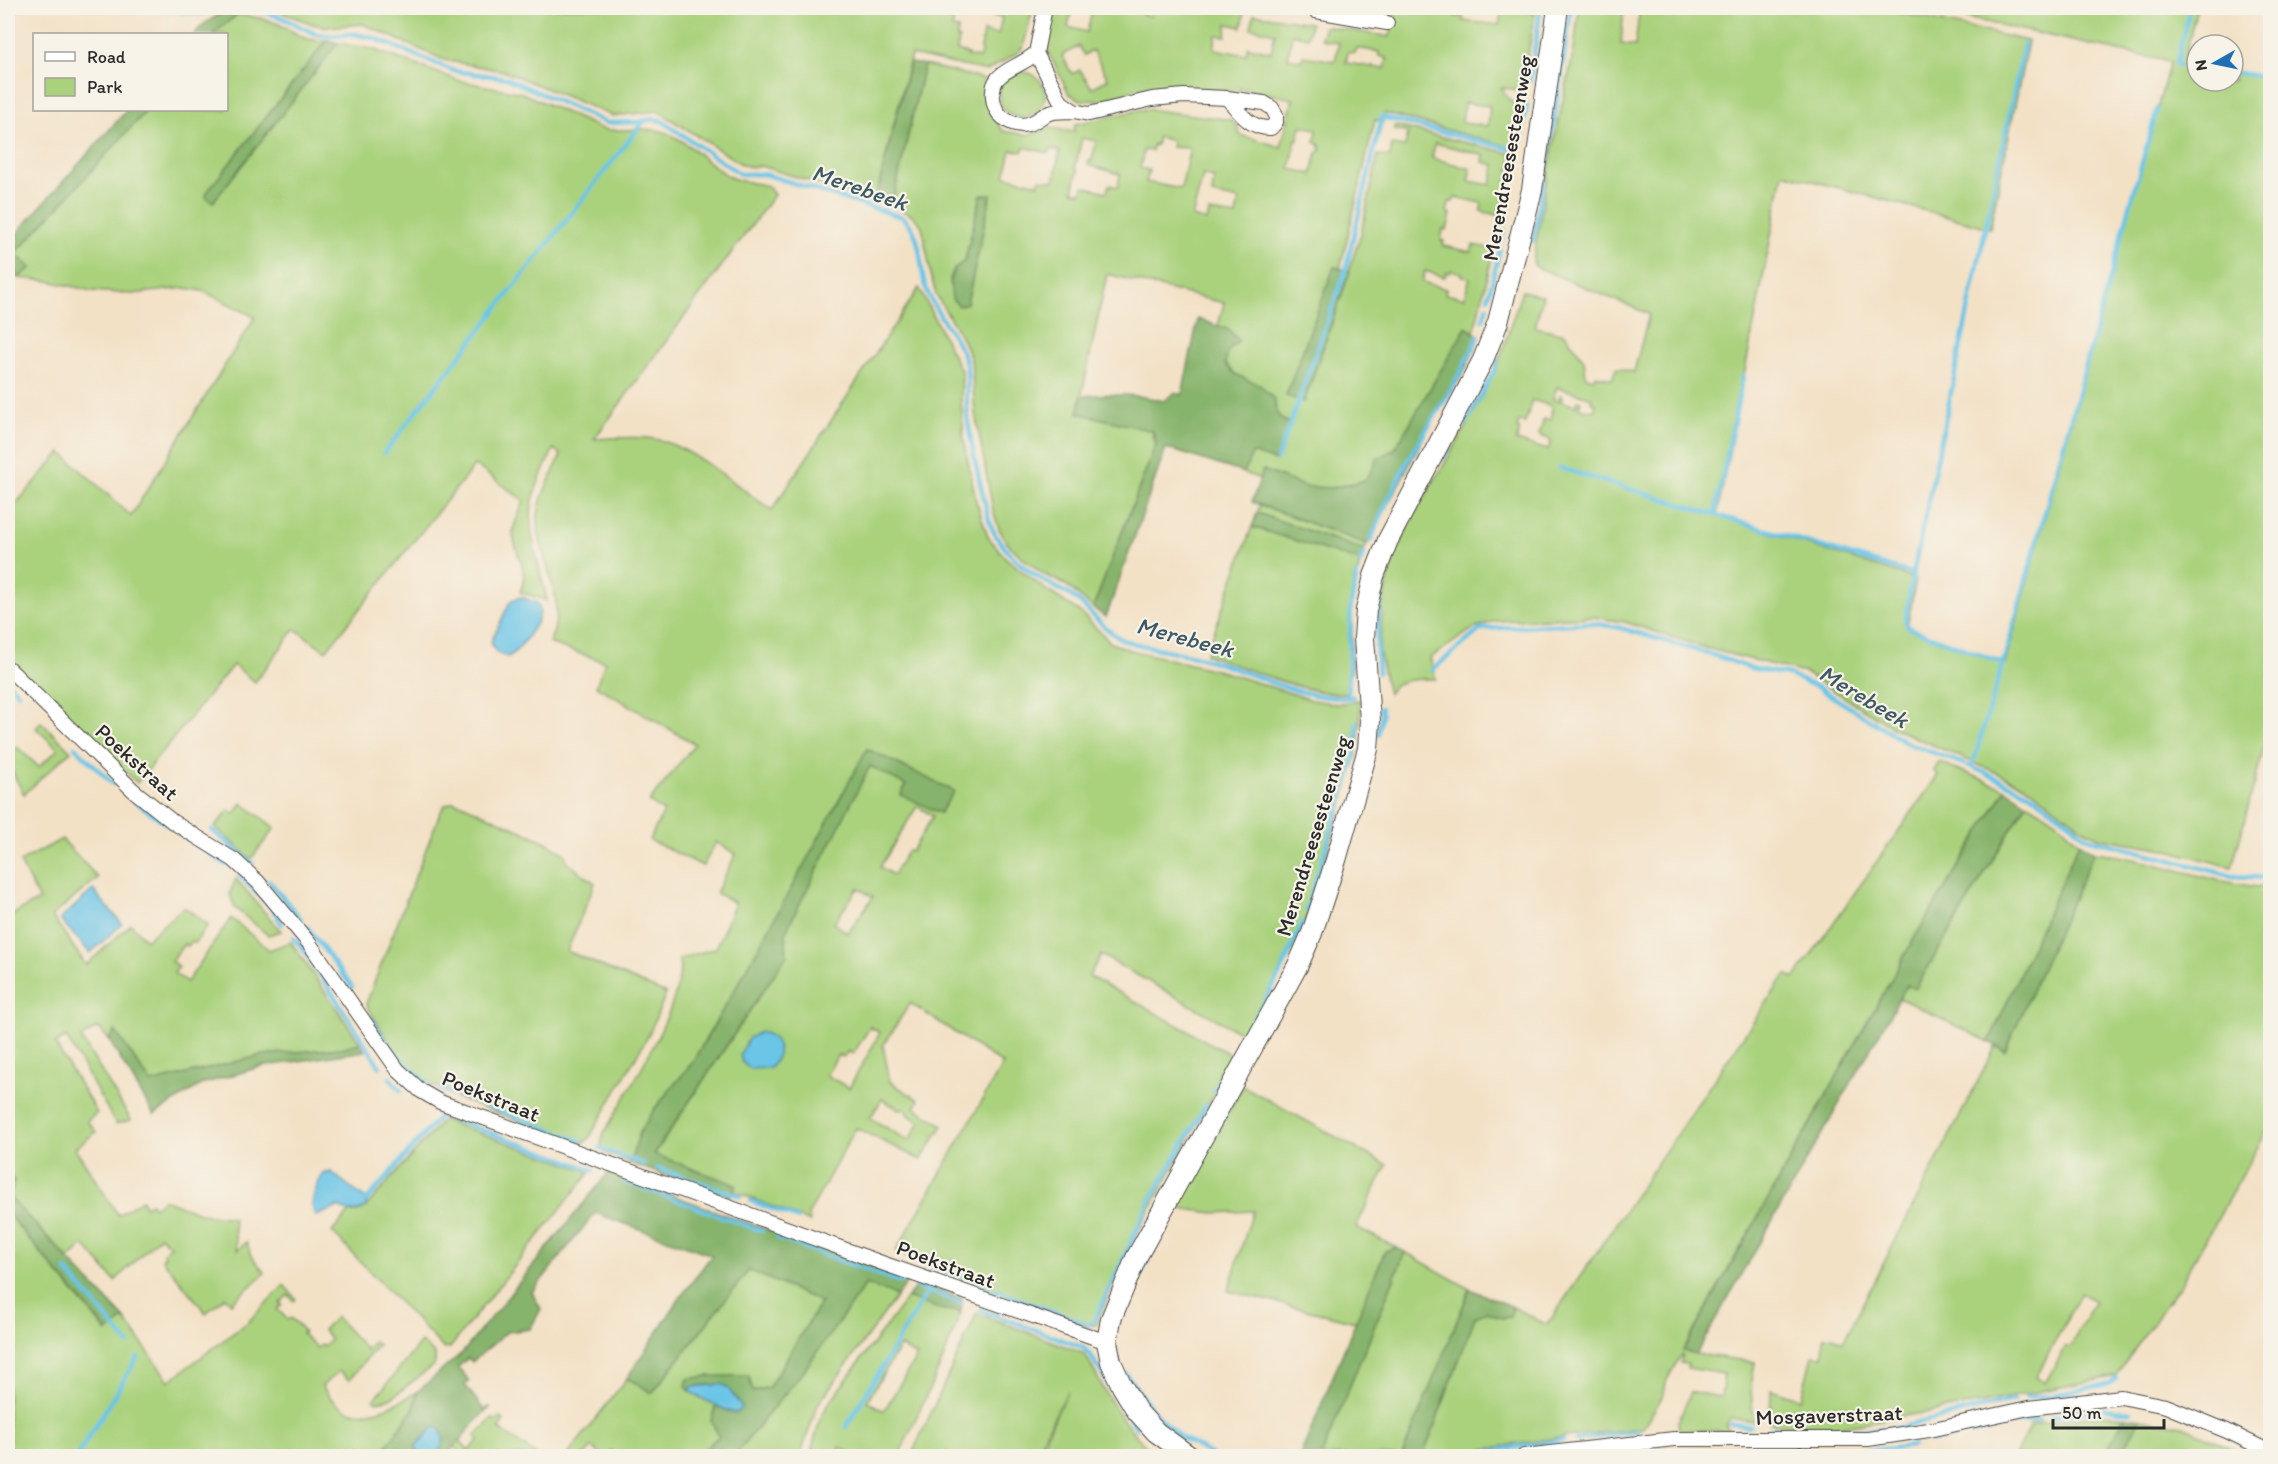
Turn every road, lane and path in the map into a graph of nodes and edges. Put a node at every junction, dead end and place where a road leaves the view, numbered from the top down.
1 (1045, 8) edge
2 (1302, 8) edge
3 (1558, 8) edge
4 (1317, 9) edge
5 (1387, 23) dead end
6 (1036, 53) junction
7 (1227, 98) dead end
8 (1074, 111) junction
9 (8, 668) edge
10 (1107, 1342) junction
11 (2271, 1452) edge
12 (1189, 1456) edge
13 (1524, 1456) edge

1 - 6 street
2 - 4 street
3 - 10 main road, Merendreesesteenweg
4 - 5 street
6 - 8 street
6 - 8 street
7 - 8 street
9 - 10 street, Poekstraat
10 - 12 main road, Merendreesesteenweg
11 - 13 street, Mosgaverstraat

